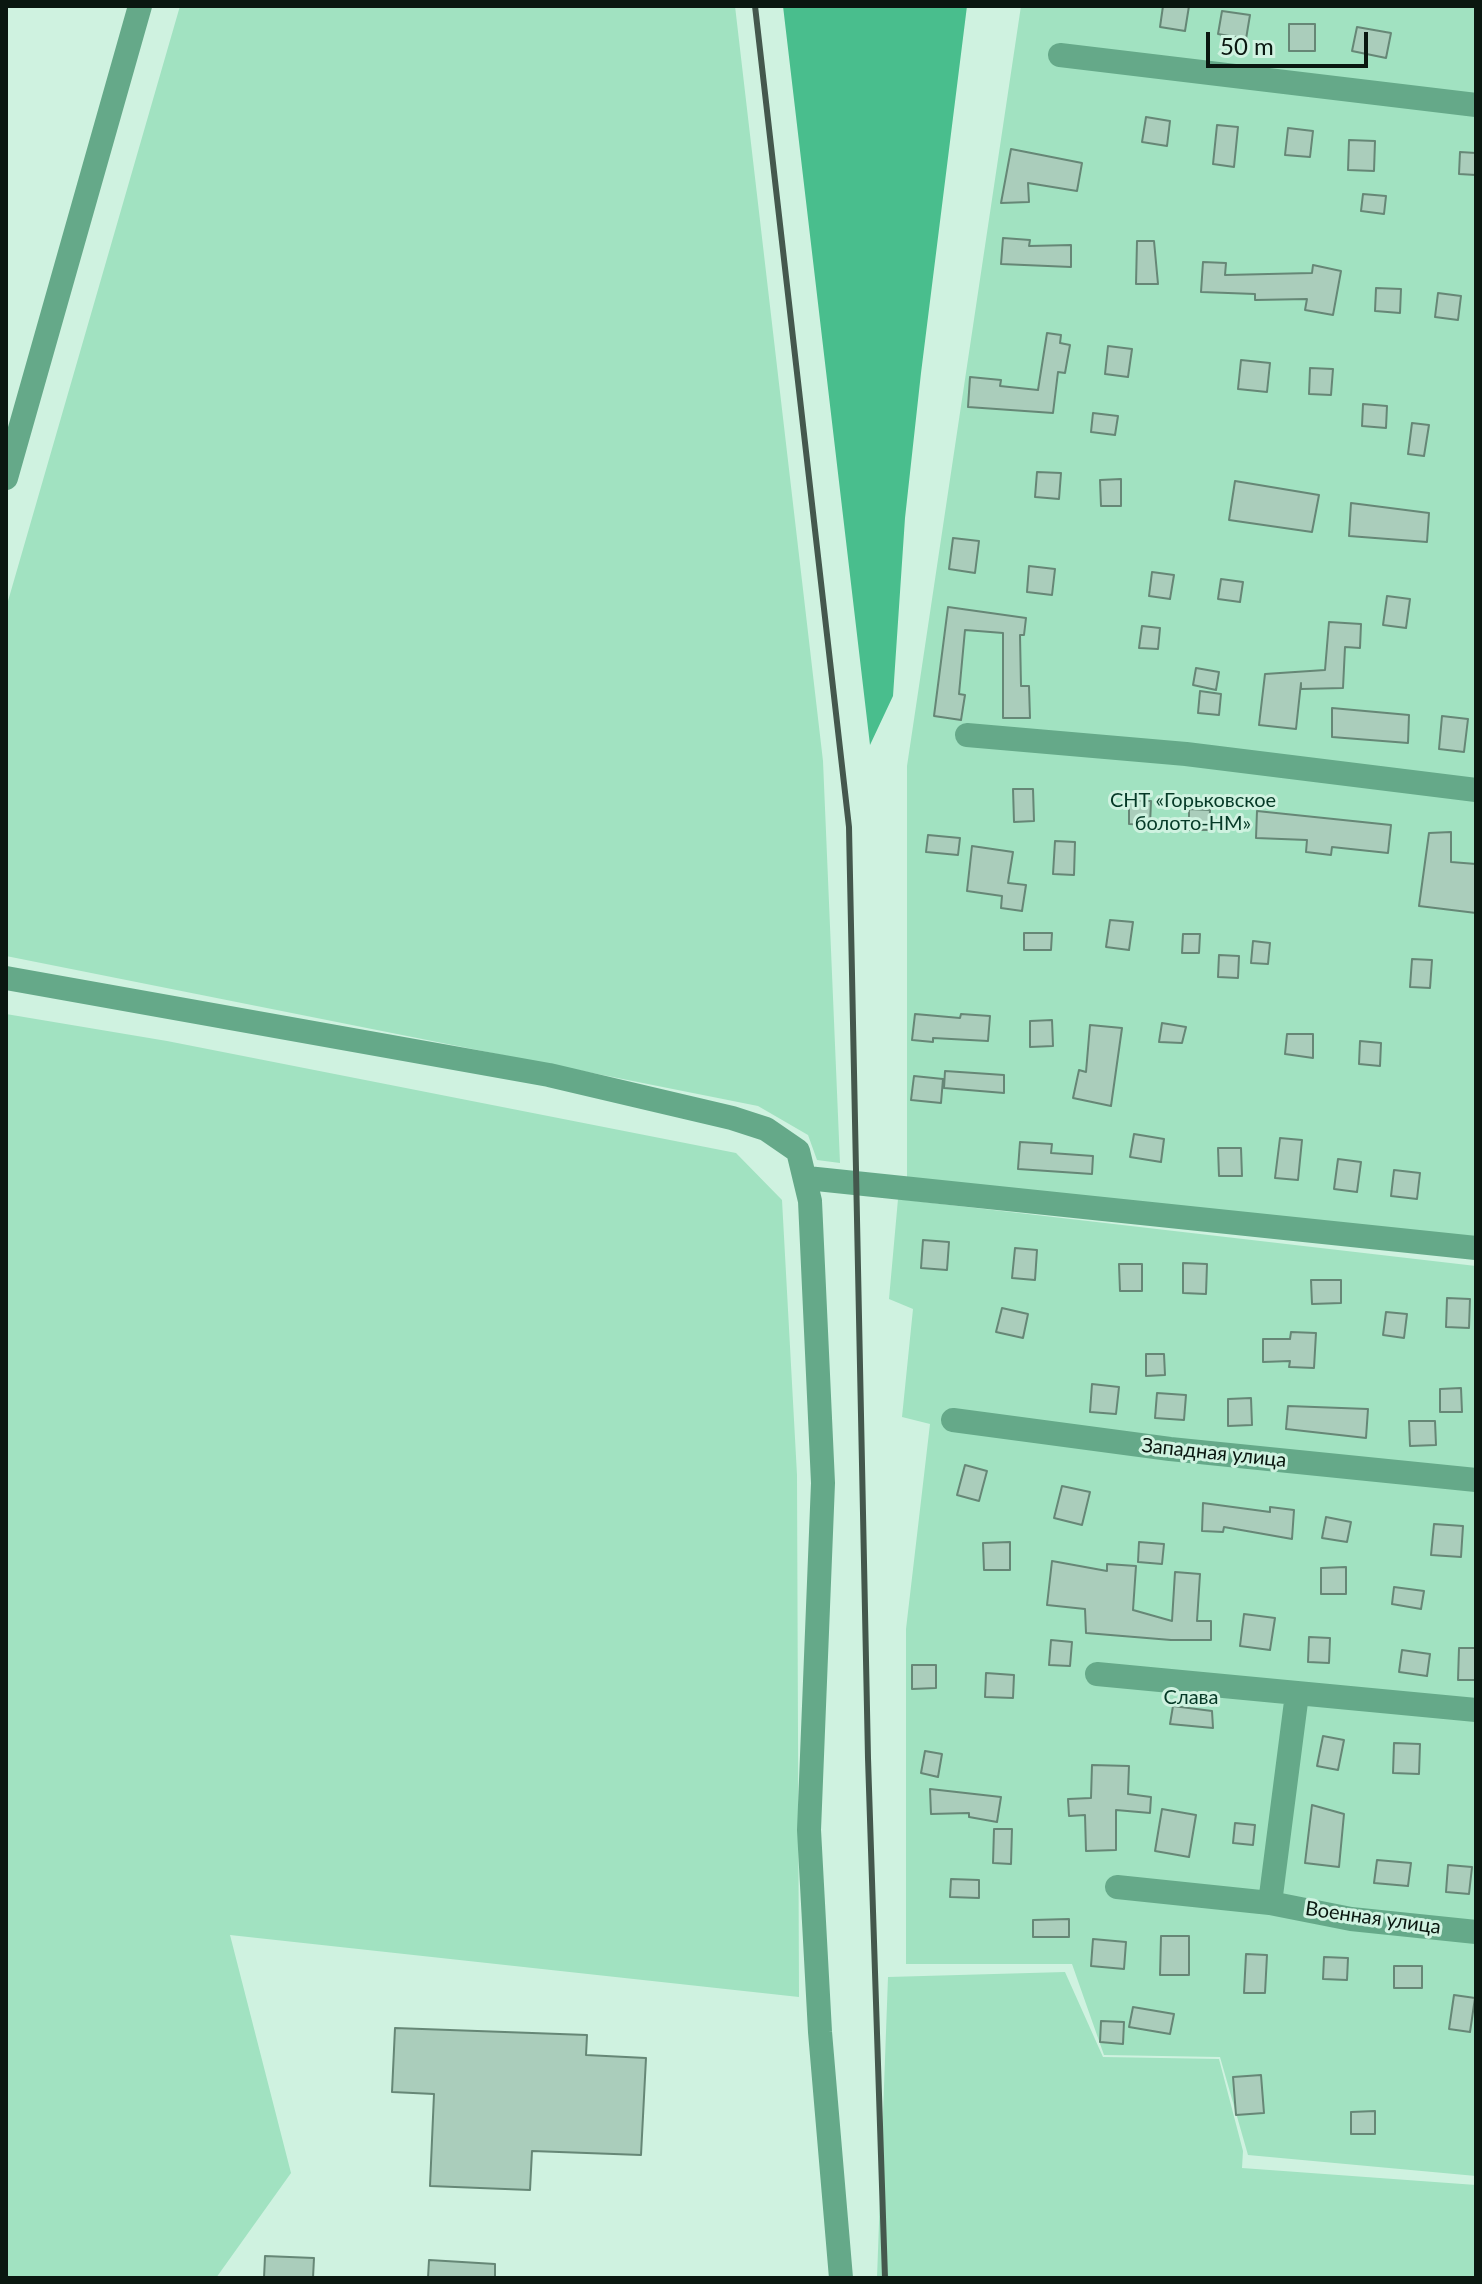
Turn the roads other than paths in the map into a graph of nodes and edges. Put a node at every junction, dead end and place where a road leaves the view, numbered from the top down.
1 (140, 6) edge
2 (1060, 55) dead end
3 (1476, 105) edge
4 (6, 478) edge
5 (967, 735) dead end
6 (1476, 790) edge
7 (6, 978) edge
8 (807, 1178) junction
9 (1476, 1248) edge
10 (953, 1420) dead end
11 (1476, 1480) edge
12 (1097, 1674) dead end
13 (1297, 1694) junction
14 (1476, 1710) edge
15 (1117, 1887) dead end
16 (1270, 1903) junction
17 (1476, 1932) edge
18 (841, 2278) edge

1 - 4 street
2 - 3 street
5 - 6 street
7 - 8 street
8 - 9 street
8 - 18 street
10 - 11 street, Западная улица
12 - 13 street
13 - 14 street
13 - 16 street
15 - 16 street, Военная улица
16 - 17 street, Военная улица

